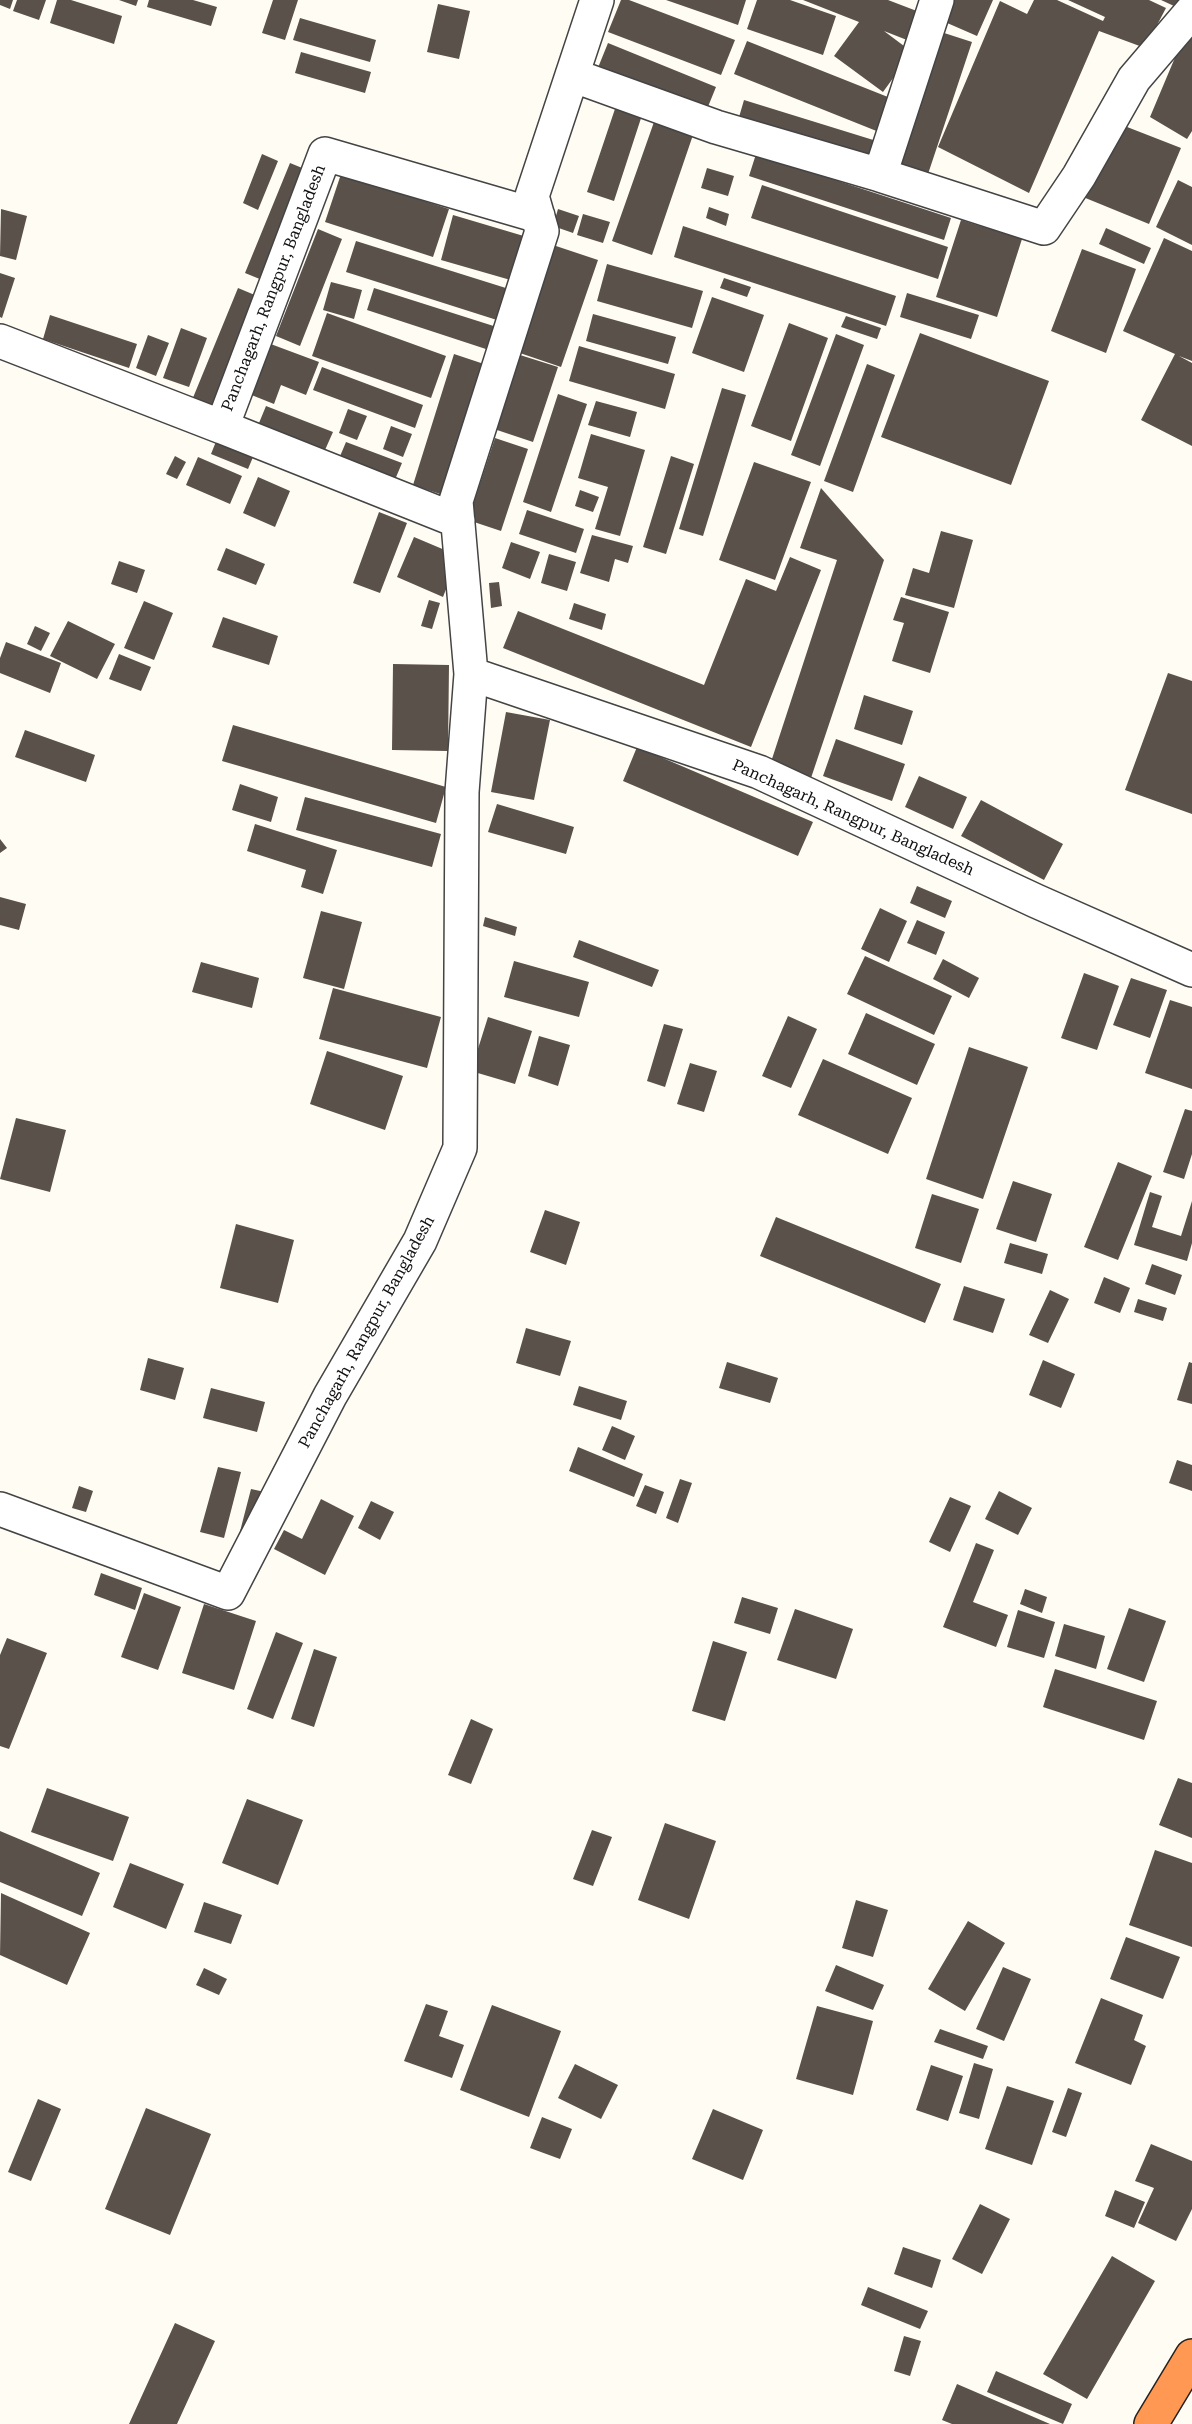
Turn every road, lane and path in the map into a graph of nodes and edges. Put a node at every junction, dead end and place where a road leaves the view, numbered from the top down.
1 (597, 0) edge
2 (937, 0) edge
3 (1192, 11) edge
4 (572, 75) junction
5 (880, 176) junction
6 (538, 216) junction
7 (0, 341) edge
8 (222, 427) junction
9 (458, 522) junction
10 (471, 674) junction
11 (1192, 970) edge
12 (0, 1509) edge
13 (1192, 2356) edge
14 (1151, 2424) edge

1 - 4 street, Panchagarh, Rangpur, Bangladesh
2 - 5 street
3 - 5 street
4 - 5 street
4 - 6 street, Panchagarh, Rangpur, Bangladesh
6 - 8 street, Panchagarh, Rangpur, Bangladesh
6 - 9 street, Panchagarh, Rangpur, Bangladesh
7 - 8 street, Panchagarh, Rangpur, Bangladesh
8 - 9 street, Panchagarh, Rangpur, Bangladesh
9 - 10 street, Panchagarh, Rangpur, Bangladesh
10 - 11 street, Panchagarh, Rangpur, Bangladesh
10 - 12 street, Panchagarh, Rangpur, Bangladesh
13 - 14 highway

